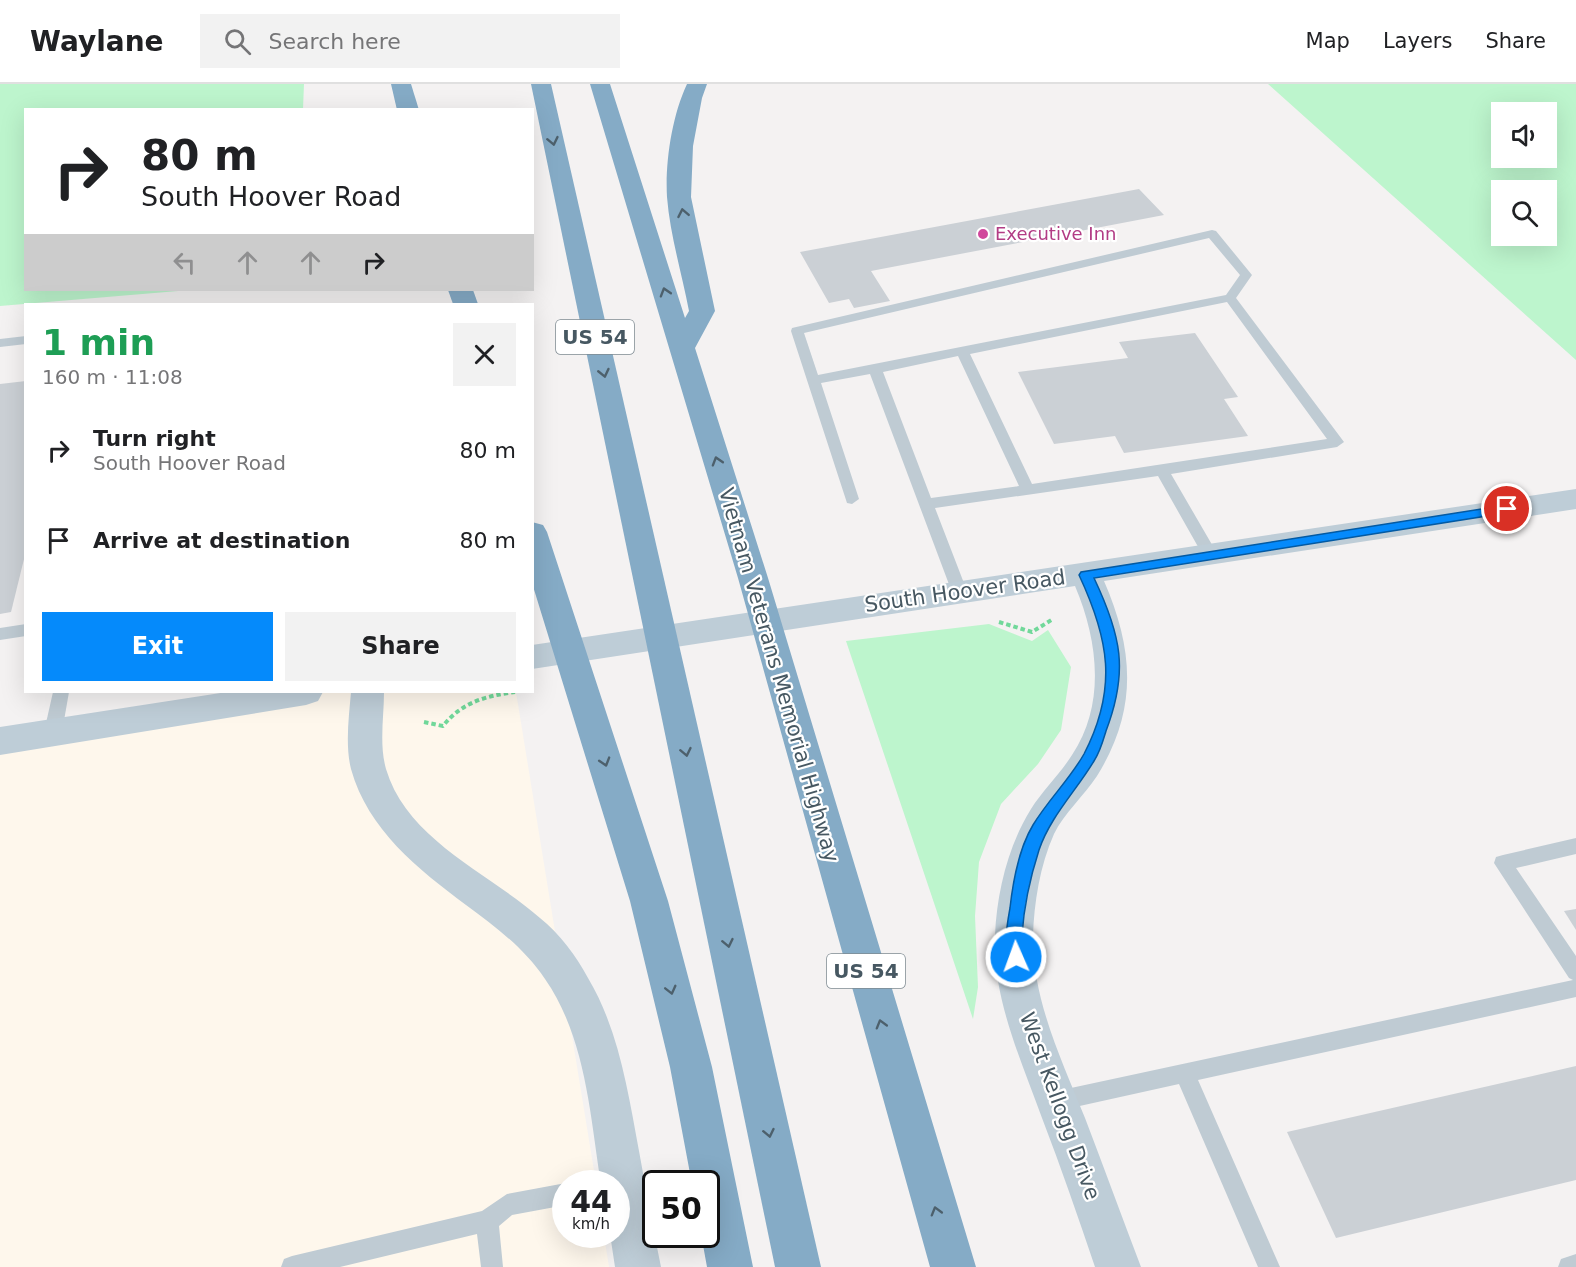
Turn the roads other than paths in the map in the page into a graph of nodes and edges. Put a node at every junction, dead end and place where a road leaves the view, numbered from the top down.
1 (401, 84) edge
2 (541, 84) edge
3 (600, 84) edge
4 (697, 84) edge
5 (407, 108) edge
6 (1230, 298) junction
7 (24, 340) edge
8 (0, 343) edge
9 (682, 348) junction
10 (962, 351) junction
11 (875, 369) junction
12 (813, 380) junction
13 (1162, 471) junction
14 (1028, 490) junction
15 (852, 499) dead end
16 (1576, 499) edge
17 (926, 504) junction
18 (534, 538) edge
19 (1210, 555) junction
20 (1086, 575) junction
21 (959, 591) junction
22 (24, 630) edge
23 (0, 634) edge
24 (534, 657) edge
25 (61, 693) edge
26 (293, 693) edge
27 (367, 693) edge
28 (192, 701) edge
29 (53, 732) junction
30 (0, 741) edge
31 (1576, 846) edge
32 (1576, 972) edge
33 (1576, 988) edge
34 (1184, 1073) junction
35 (1058, 1101) junction
36 (618, 1170) edge
37 (552, 1197) edge
38 (487, 1221) junction
39 (630, 1230) edge
40 (1576, 1265) edge
41 (292, 1267) edge
42 (492, 1267) edge
43 (638, 1267) edge
44 (730, 1267) edge
45 (798, 1267) edge
46 (953, 1267) edge
47 (1118, 1267) edge
48 (1269, 1267) edge
49 (1569, 1267) edge

1 - 5 highway
2 -> 45 highway, US 54
9 -> 3 highway, Vietnam Veterans Memorial Highway / US 54
9 -> 4 highway
6 - 10 lane
6 - 12 lane
6 - 13 lane
7 - 8 lane
46 -> 9 highway, Vietnam Veterans Memorial Highway / US 54
10 - 11 lane
10 - 14 lane
11 - 12 lane
11 - 17 lane
12 - 15 lane
13 - 14 lane
13 - 19 lane
14 - 17 lane
16 - 19 street, South Hoover Road
17 - 21 lane
18 -> 44 highway
19 - 20 street, South Hoover Road
20 - 21 street, South Hoover Road
20 - 35 street, West Kellogg Drive
21 - 24 street, South Hoover Road
22 - 23 lane
25 - 29 lane
26 - 28 street
27 - 36 street
28 - 29 street
29 - 30 street
31 - 32 lane
33 - 34 lane
34 - 35 lane
34 - 48 lane
35 - 47 street, West Kellogg Drive
37 - 38 lane
38 - 41 lane
38 - 42 lane
39 - 43 street
40 - 49 lane

